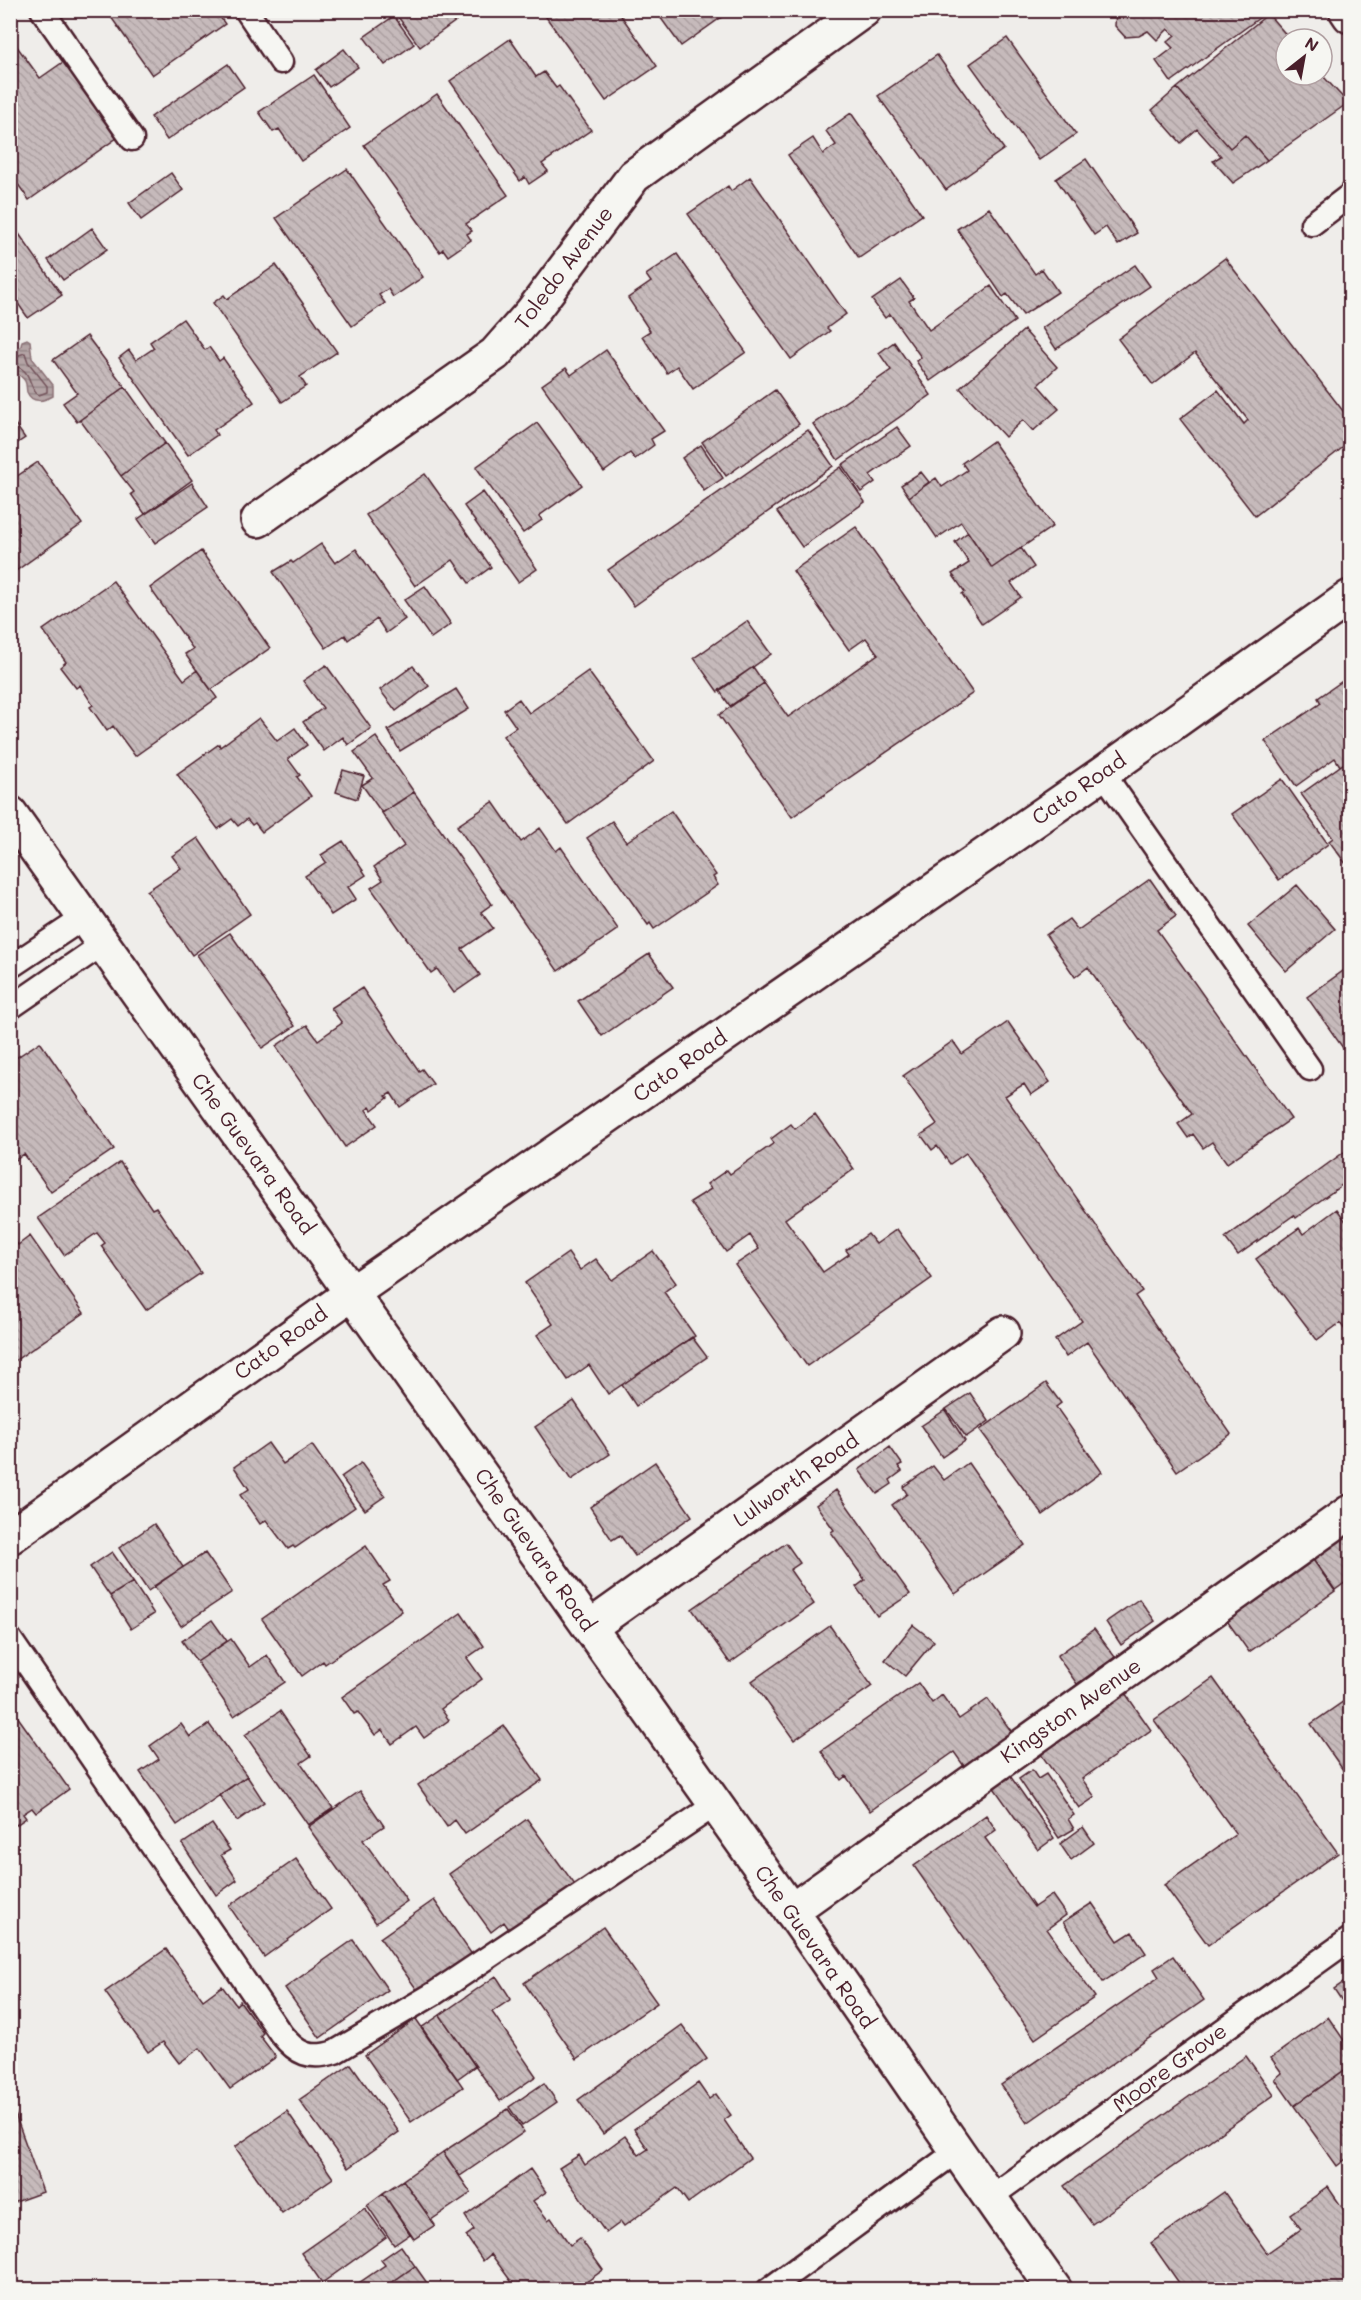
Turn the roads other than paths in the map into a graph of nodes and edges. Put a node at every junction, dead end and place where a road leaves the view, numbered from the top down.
1 (42, 10) edge
2 (246, 10) edge
3 (864, 10) edge
4 (1346, 10) edge
5 (1350, 16) edge
6 (281, 62) dead end
7 (132, 139) dead end
8 (1350, 195) edge
9 (1312, 224) dead end
10 (258, 520) dead end
11 (1350, 597) edge
12 (1103, 772) junction
13 (10, 813) edge
14 (85, 917) junction
15 (103, 944) junction
16 (10, 967) edge
17 (10, 1008) edge
18 (1310, 1069) dead end
19 (352, 1293) junction
20 (1003, 1334) dead end
21 (1350, 1512) edge
22 (14, 1528) edge
23 (590, 1627) junction
24 (10, 1639) edge
25 (715, 1804) junction
26 (791, 1911) junction
27 (1350, 1939) edge
28 (957, 2151) junction
29 (989, 2198) junction
30 (768, 2289) edge
31 (1055, 2289) edge

1 - 7 lane
2 - 6 lane
3 - 10 street, Toledo Avenue
4 - 5 street
8 - 9 lane
11 - 12 street, Cato Road
12 - 18 lane
12 - 19 street, Cato Road
13 - 14 street, Che Guevara Road
14 - 15 street, Che Guevara Road
14 - 16 lane
15 - 17 lane
15 - 19 street, Che Guevara Road
19 - 22 street, Cato Road
19 - 23 street, Che Guevara Road
20 - 23 street, Lulworth Road
21 - 26 street, Kingston Avenue
23 - 25 street, Che Guevara Road
24 - 25 lane
25 - 26 street, Che Guevara Road
26 - 28 street, Che Guevara Road
27 - 29 lane, Moore Grove
28 - 29 street, Che Guevara Road
28 - 30 lane
29 - 31 street, Che Guevara Road

